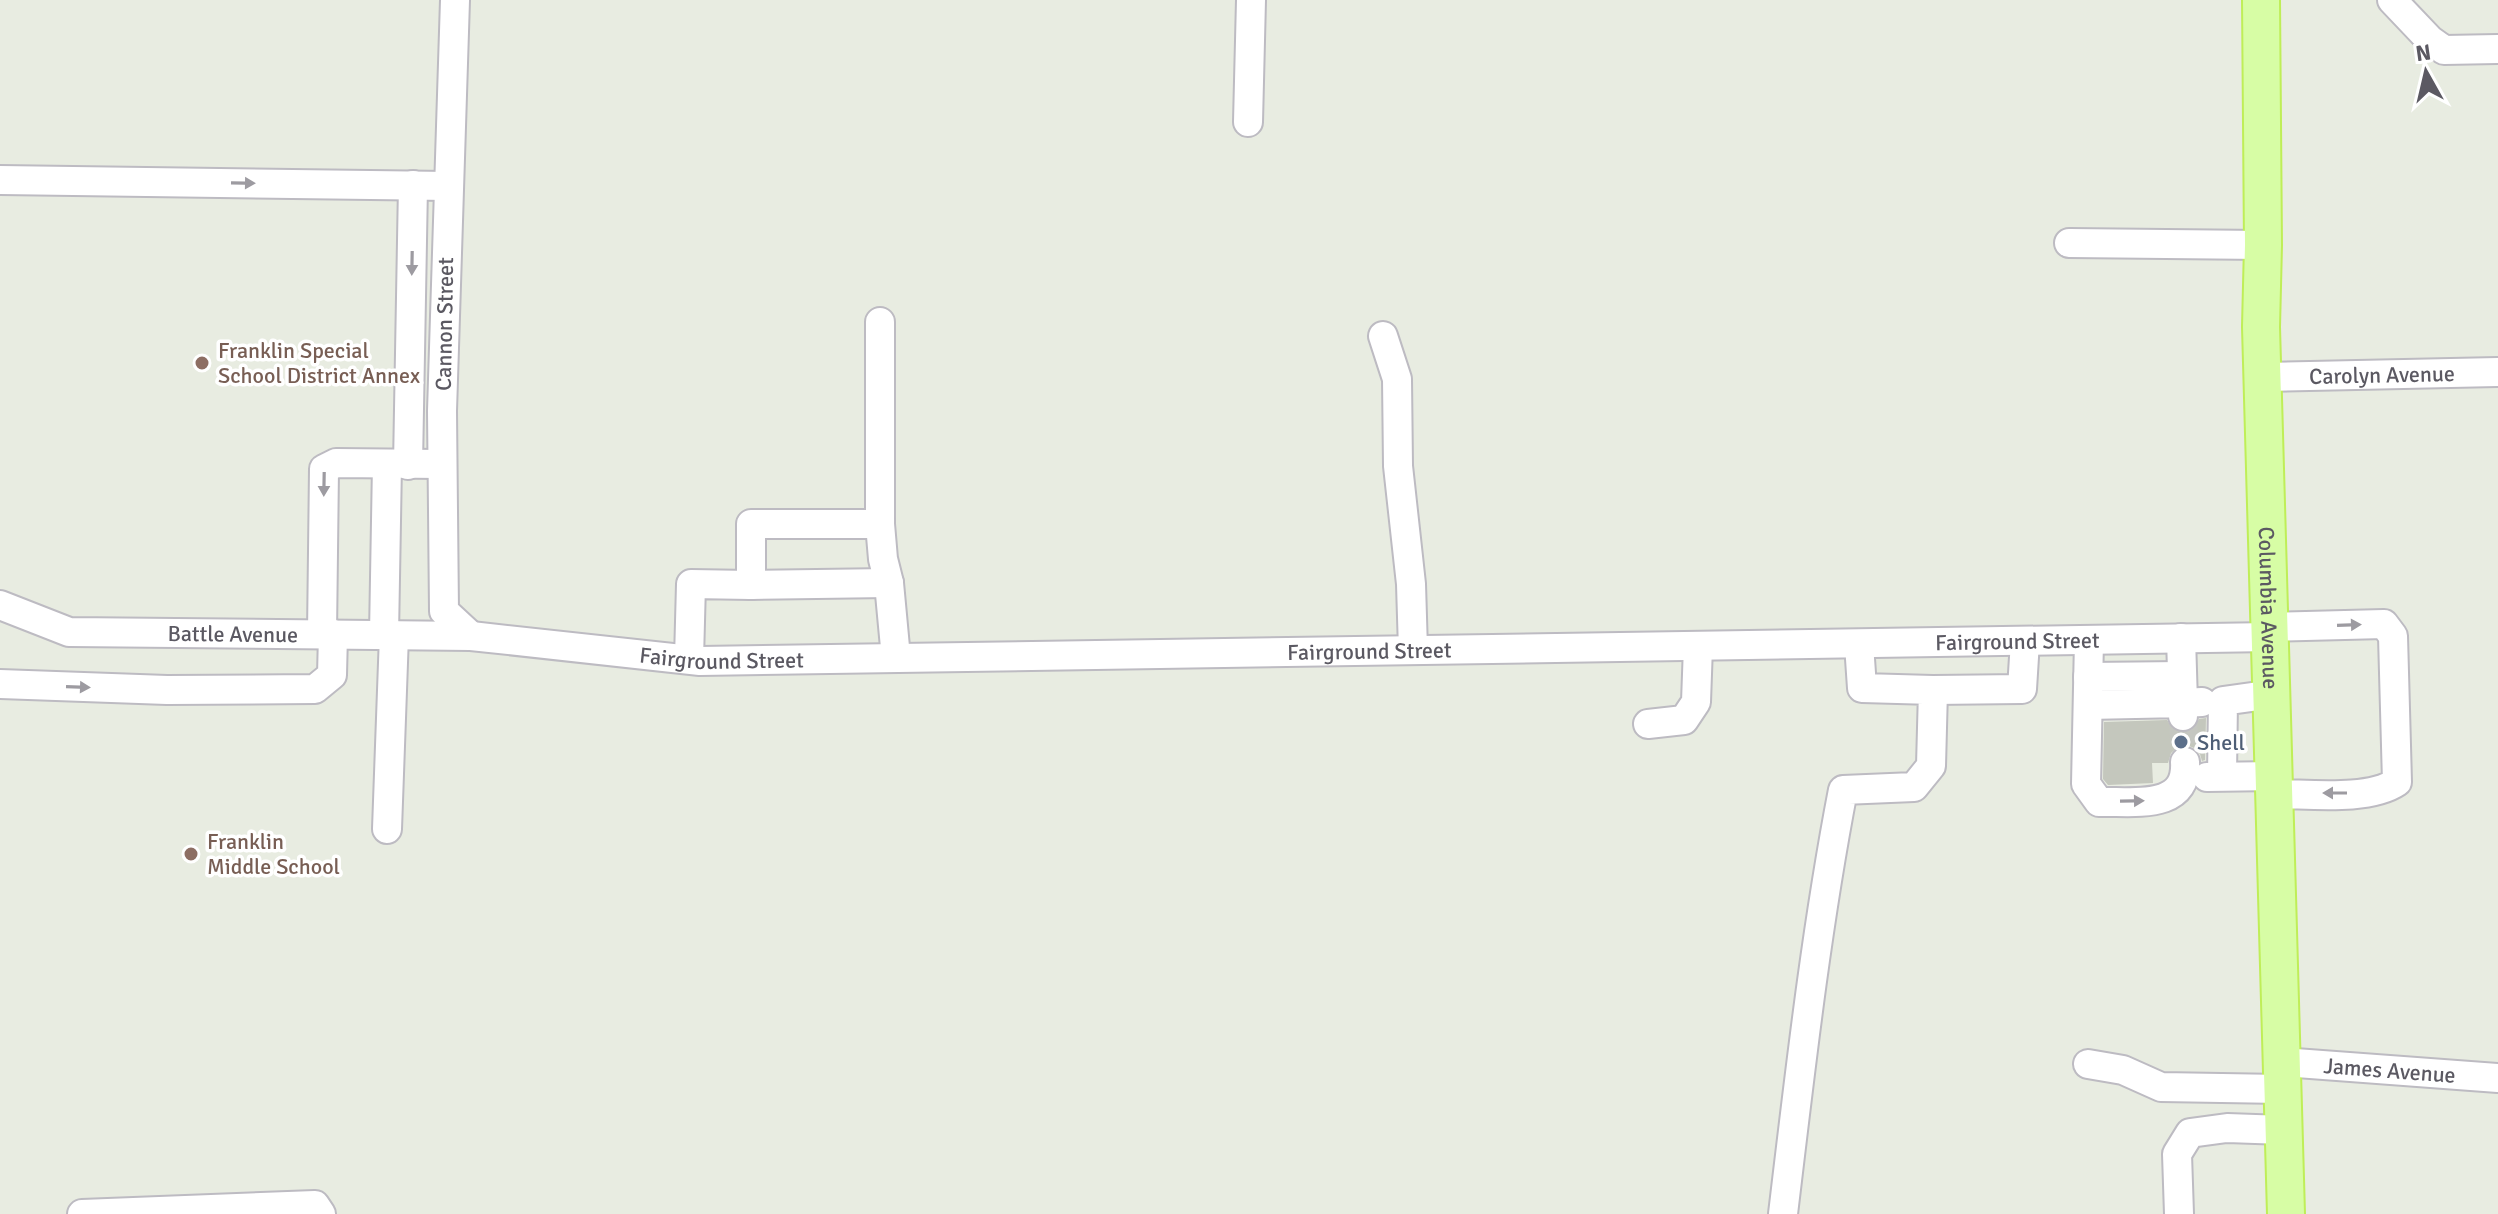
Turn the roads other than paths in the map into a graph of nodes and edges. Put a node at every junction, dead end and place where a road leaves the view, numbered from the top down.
1 (455, 0) edge
2 (1251, 0) edge
3 (2261, 0) edge
4 (2392, 0) edge
5 (2498, 49) edge
6 (1248, 122) dead end
7 (0, 180) edge
8 (413, 185) junction
9 (448, 186) junction
10 (2069, 243) dead end
11 (2263, 245) junction
12 (880, 322) dead end
13 (1383, 336) dead end
14 (2498, 372) edge
15 (2264, 377) junction
16 (398, 464) junction
17 (441, 464) junction
18 (880, 524) junction
19 (889, 583) junction
20 (751, 585) junction
21 (0, 605) edge
22 (2271, 632) junction
23 (328, 634) junction
24 (389, 635) junction
25 (471, 636) junction
26 (2181, 638) junction
27 (2089, 640) junction
28 (2025, 641) junction
29 (1859, 644) junction
30 (1698, 646) junction
31 (1413, 650) junction
32 (896, 658) junction
33 (689, 659) junction
34 (2088, 677) junction
35 (0, 684) edge
36 (1933, 690) junction
37 (2273, 694) junction
38 (2183, 698) junction
39 (2223, 701) junction
40 (2088, 705) junction
41 (1648, 724) dead end
42 (2222, 776) junction
43 (2275, 785) junction
44 (387, 829) dead end
45 (2088, 1064) dead end
46 (2282, 1076) junction
47 (2498, 1078) edge
48 (2284, 1130) junction
49 (82, 1214) edge
50 (321, 1214) edge
51 (1783, 1214) edge
52 (2179, 1214) edge
53 (2286, 1214) edge

1 - 9 street, Cannon Street
2 - 6 street
3 - 11 main road, Columbia Avenue
4 - 5 street
7 -> 8 street
8 - 9 street
8 -> 16 street
9 - 17 street, Cannon Street
10 - 11 street
11 - 15 main road, Columbia Avenue
12 - 18 street
13 - 31 street
14 - 15 street, Carolyn Avenue
15 - 22 main road, Columbia Avenue
16 - 17 street
16 -> 23 street
16 - 24 street
17 - 25 street, Cannon Street
18 - 19 street
18 - 20 street
19 - 20 street
19 - 32 street
20 - 33 street
21 - 23 street, Battle Avenue
22 - 26 street, Fairground Street
22 - 37 main road, Columbia Avenue
22 -> 43 street, Fairground Street
23 - 24 street, Battle Avenue
35 -> 23 street
24 - 25 street, Battle Avenue
24 - 44 street
25 - 33 street, Fairground Street
26 - 27 street, Fairground Street
26 - 38 street
27 - 28 street, Fairground Street
27 - 34 street
28 - 29 street, Fairground Street
28 - 36 street
29 - 30 street, Fairground Street
29 - 36 street
30 - 31 street, Fairground Street
30 - 41 street
31 - 32 street, Fairground Street
32 - 33 street, Fairground Street
34 - 38 street
34 - 40 street
36 - 51 street
37 - 39 street
37 - 43 main road, Columbia Avenue
38 - 39 street
38 - 40 street
39 - 42 street
40 -> 42 street
42 - 43 street
43 - 46 main road, Columbia Avenue
45 - 46 street, James Avenue
46 - 47 street, James Avenue
46 - 48 main road, Columbia Avenue
48 - 52 street
48 - 53 main road, Columbia Avenue
49 - 50 street

